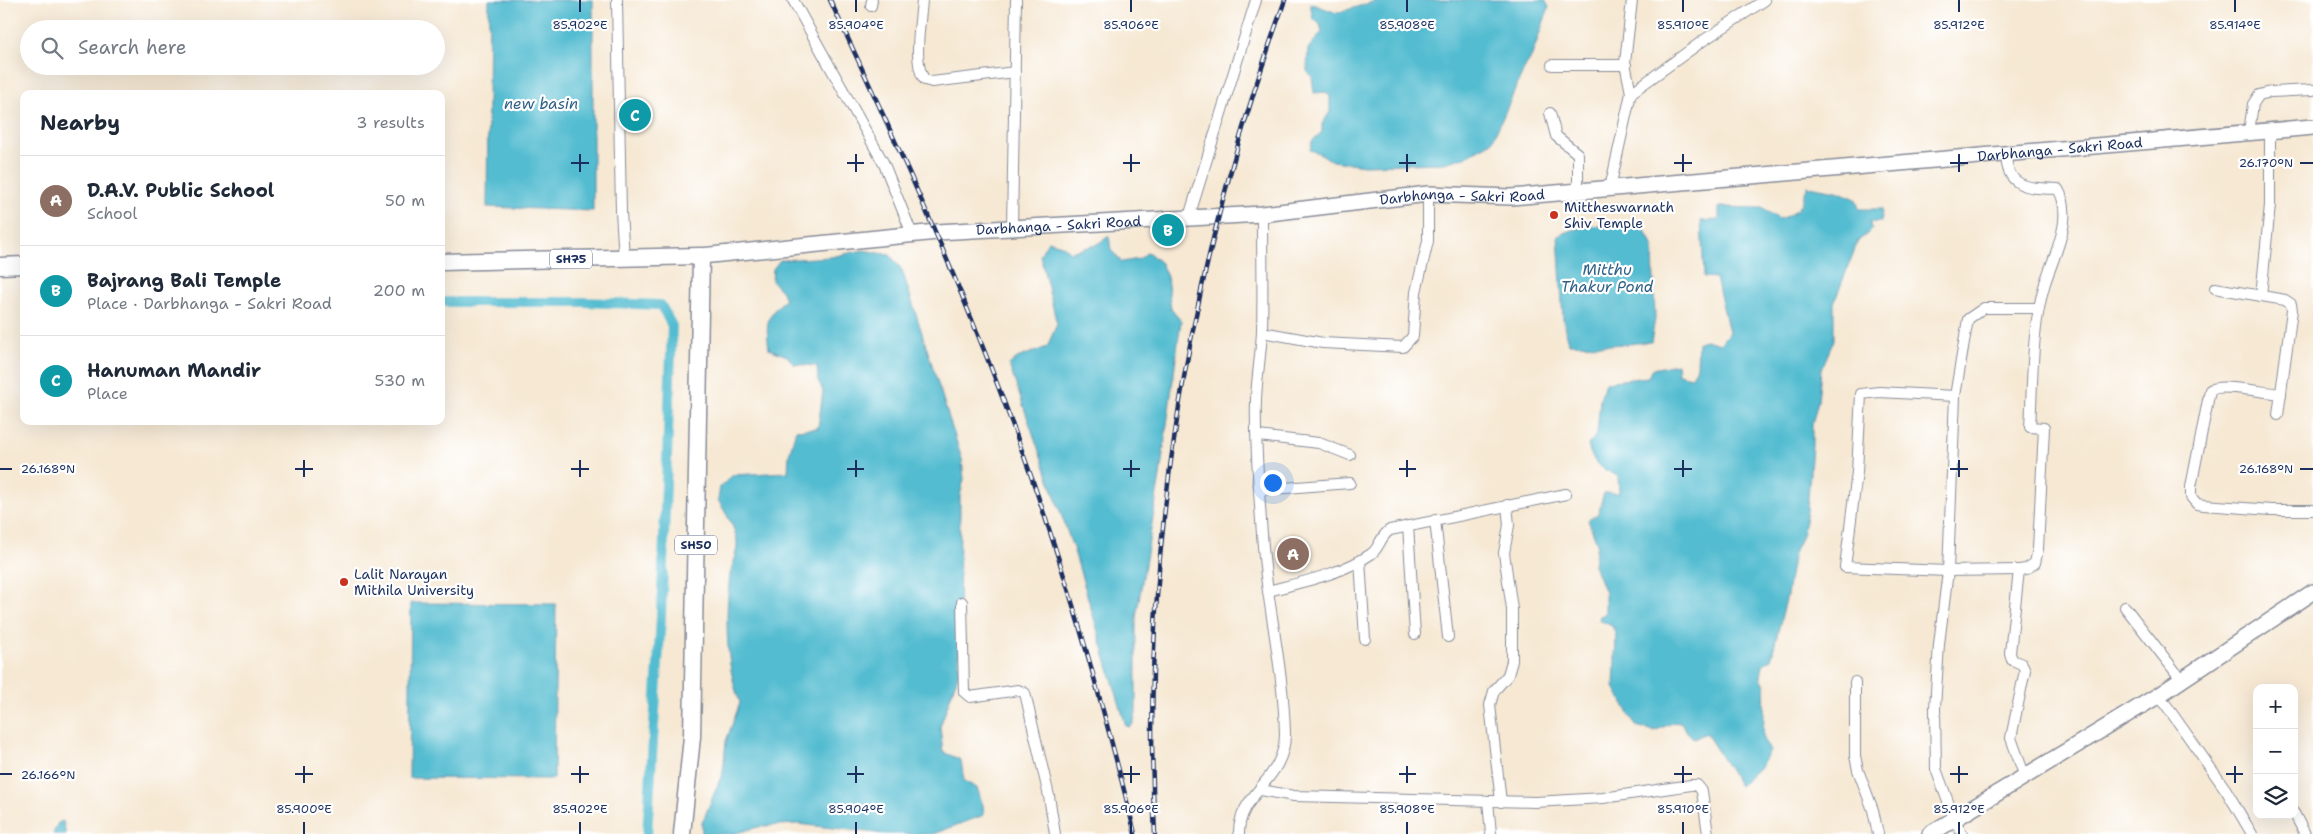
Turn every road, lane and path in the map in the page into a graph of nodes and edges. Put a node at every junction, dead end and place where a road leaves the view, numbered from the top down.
1 (617, 0) edge
2 (793, 0) edge
3 (922, 0) edge
4 (1016, 0) edge
5 (1256, 0) edge
6 (1632, 0) edge
7 (1765, 0) edge
8 (1626, 65) junction
9 (1552, 66) dead end
10 (1015, 72) junction
11 (2313, 90) edge
12 (1631, 93) junction
13 (1550, 113) dead end
14 (2313, 127) edge
15 (2270, 130) junction
16 (2249, 132) junction
17 (2006, 153) junction
18 (1610, 188) junction
19 (1578, 191) junction
20 (1428, 194) junction
21 (1262, 214) junction
22 (1189, 217) junction
23 (1012, 227) junction
24 (912, 234) junction
25 (701, 256) junction
26 (624, 258) junction
27 (445, 262) edge
28 (20, 265) edge
29 (0, 266) edge
30 (2215, 288) dead end
31 (2261, 296) junction
32 (2040, 308) junction
33 (1262, 332) junction
34 (2280, 394) junction
35 (1955, 396) junction
36 (2278, 415) dead end
37 (1258, 436) junction
38 (1350, 455) dead end
39 (1350, 483) dead end
40 (1259, 490) junction
41 (1566, 494) dead end
42 (1507, 505) junction
43 (2313, 510) edge
44 (1435, 520) junction
45 (1408, 526) junction
46 (1360, 560) junction
47 (2019, 570) junction
48 (1948, 571) junction
49 (1268, 591) junction
50 (2313, 592) edge
51 (962, 602) dead end
52 (2125, 607) dead end
53 (1415, 634) dead end
54 (1448, 637) dead end
55 (1365, 639) dead end
56 (2181, 679) junction
57 (1855, 682) dead end
58 (2159, 695) junction
59 (2025, 778) junction
60 (1261, 790) junction
61 (1488, 802) junction
62 (1501, 802) junction
63 (1954, 818) junction
64 (2297, 819) edge
65 (682, 834) edge
66 (1055, 834) edge
67 (1239, 834) edge
68 (1491, 834) edge
69 (1708, 834) edge
70 (1878, 834) edge
71 (1930, 834) edge
72 (1962, 834) edge
73 (2252, 834) edge
74 (2305, 834) edge

1 - 26 street
2 - 24 street
3 - 10 street
4 - 10 street
5 - 22 street
6 - 8 street
7 - 12 street
8 - 9 street
8 - 12 street
10 - 23 street
11 - 16 street
12 - 18 street
13 - 19 street
14 - 15 main road, Darbhanga - Sakri Road
15 - 16 main road, Darbhanga - Sakri Road
15 - 31 street
16 - 17 main road, Darbhanga - Sakri Road
17 - 18 main road, Darbhanga - Sakri Road
17 - 32 street
18 - 19 main road, Darbhanga - Sakri Road
19 - 20 main road, Darbhanga - Sakri Road
20 - 21 main road, Darbhanga - Sakri Road
20 - 33 street
21 - 22 main road, Darbhanga - Sakri Road
21 - 33 street
22 - 23 main road, Darbhanga - Sakri Road
23 - 24 main road, Darbhanga - Sakri Road
24 - 25 main road, Darbhanga - Sakri Road
25 - 26 main road, SH75
25 - 65 main road, SH50
26 - 27 main road, SH75
28 - 29 main road
30 - 31 street
31 - 34 street
32 - 35 street
32 - 47 street
33 - 37 street
34 - 36 street
34 - 43 street
35 - 48 street
35 - 48 street
37 - 38 street
37 - 40 street
39 - 40 street
40 - 49 street
41 - 42 street
42 - 44 street
42 - 62 street
44 - 45 street
44 - 54 street
45 - 46 street
45 - 53 street
46 - 49 street
46 - 55 street
47 - 48 street
47 - 59 street
48 - 63 street
49 - 60 street
50 - 56 main road
51 - 66 street
52 - 56 street
56 - 58 main road
57 - 70 street
58 - 59 main road
58 - 73 street
59 - 63 main road
60 - 61 street
60 - 67 street
61 - 62 street
61 - 68 street
62 - 69 street
63 - 71 main road
63 - 72 street
64 - 74 street

